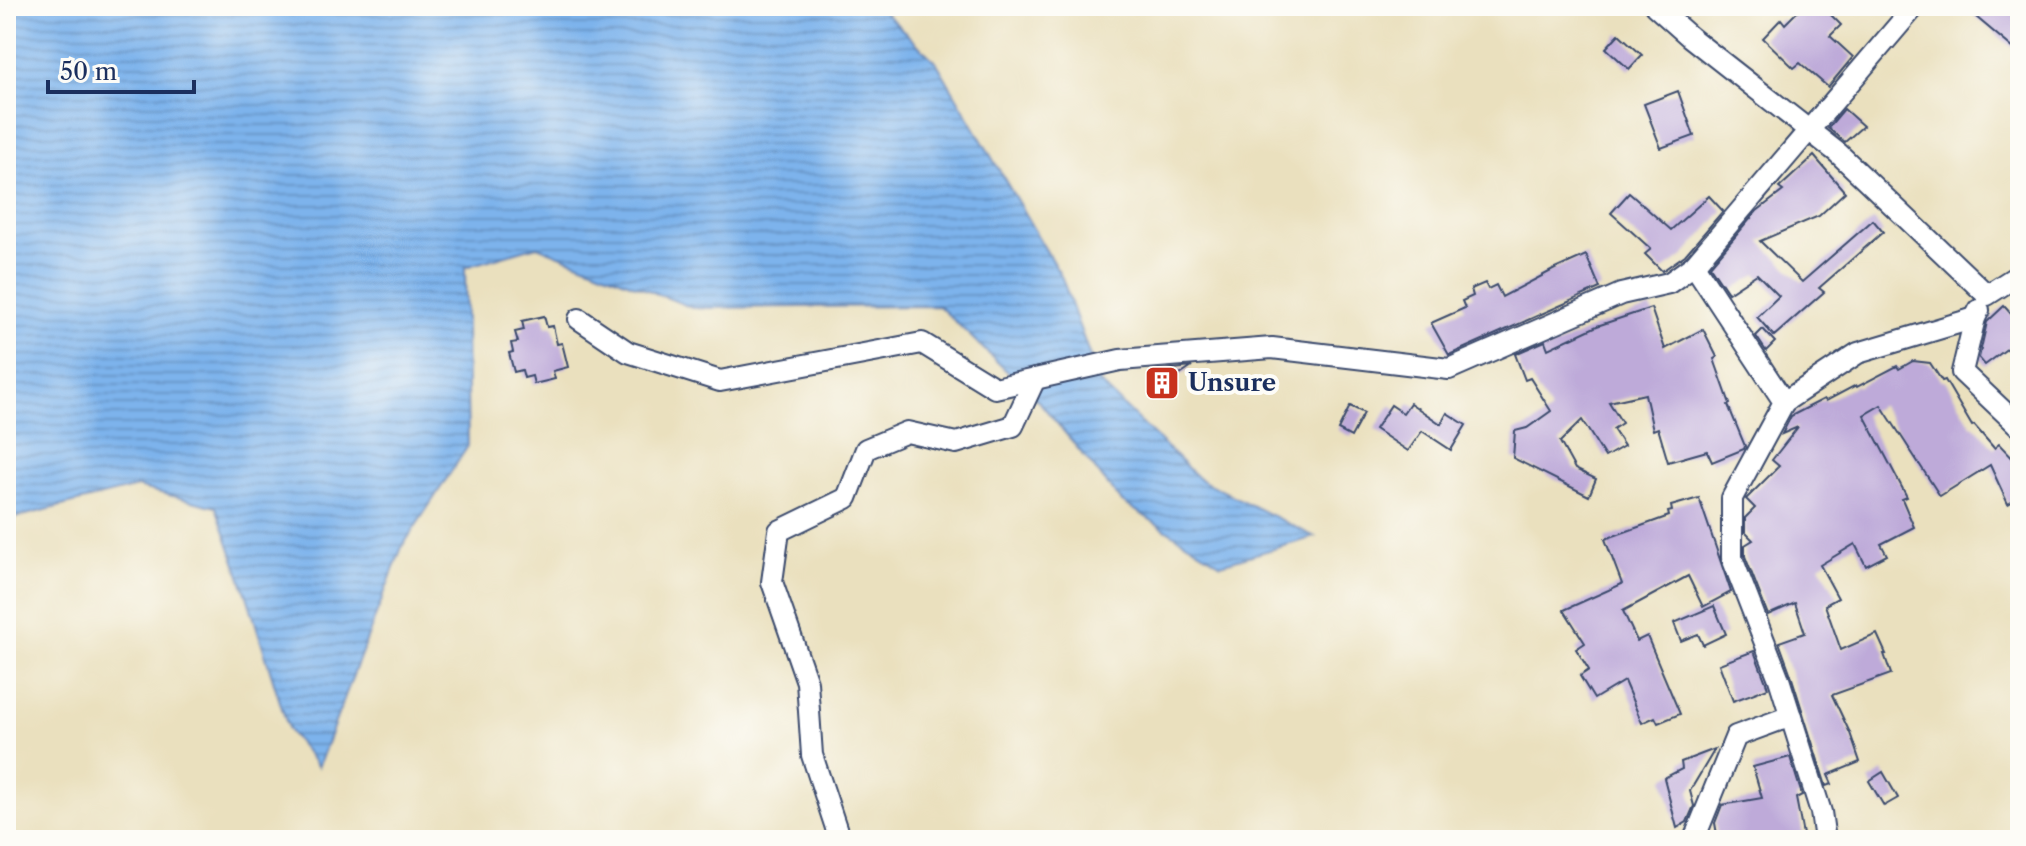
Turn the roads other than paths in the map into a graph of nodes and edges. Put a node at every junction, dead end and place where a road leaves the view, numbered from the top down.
1 (1655, 6) edge
2 (1915, 6) edge
3 (1808, 130) junction
4 (1694, 265) junction
5 (2020, 274) edge
6 (1987, 295) junction
7 (1975, 318) junction
8 (579, 319) dead end
9 (1035, 379) junction
10 (1784, 402) junction
11 (2020, 427) edge
12 (1791, 716) junction
13 (1695, 837) dead end
14 (840, 840) edge
15 (1825, 840) edge

1 - 3 street
2 - 3 street
3 - 4 street
3 - 6 street
4 - 9 street
4 - 10 street
5 - 6 street
6 - 7 street
7 - 10 street
7 - 11 street
8 - 9 street
9 - 14 street
10 - 12 street
12 - 13 street
12 - 15 street

